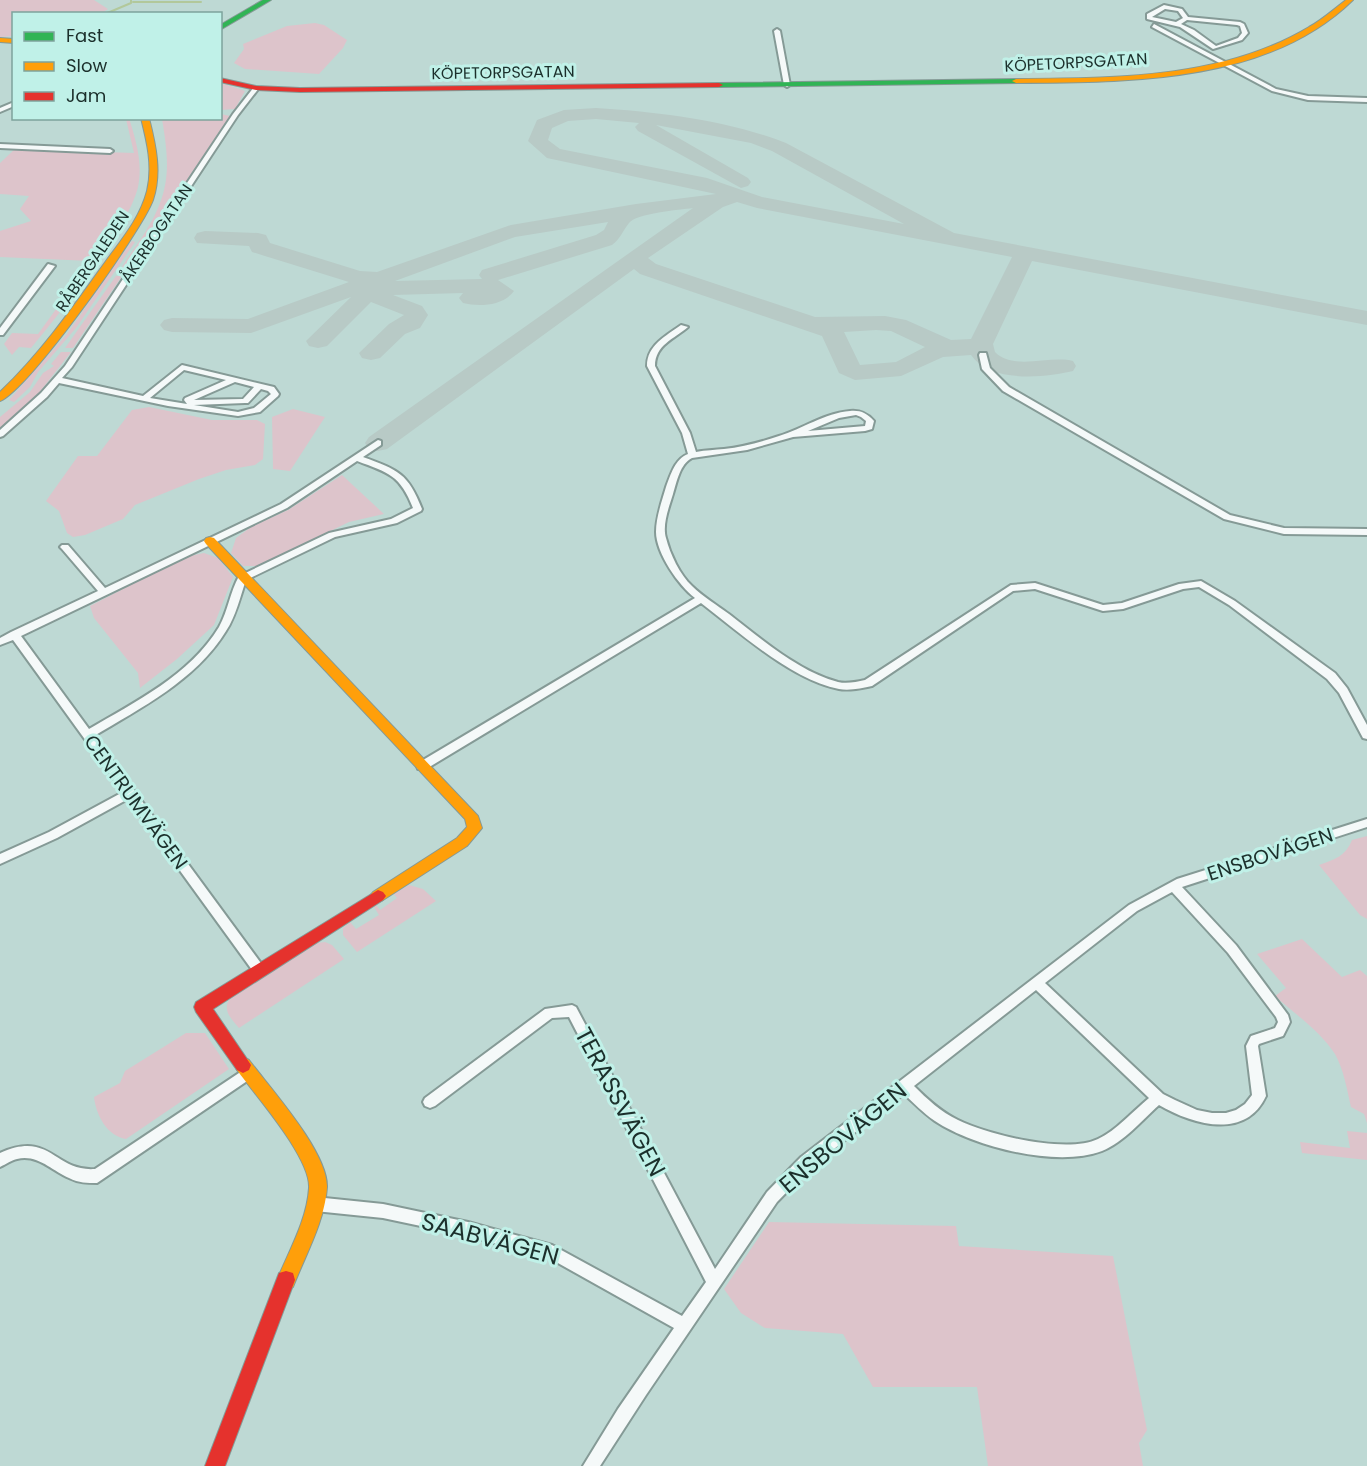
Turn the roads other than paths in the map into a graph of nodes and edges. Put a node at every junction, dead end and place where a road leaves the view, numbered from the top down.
1 (259, 0) edge
2 (268, 0) edge
3 (1350, 0) edge
4 (1186, 18) junction
5 (222, 21) edge
6 (1162, 24) junction
7 (1178, 24) junction
8 (222, 27) edge
9 (777, 31) dead end
10 (1225, 62) junction
11 (222, 80) edge
12 (787, 84) junction
13 (256, 88) junction
14 (1367, 100) edge
15 (136, 120) edge
16 (146, 120) edge
17 (0, 146) edge
18 (110, 150) dead end
19 (51, 266) dead end
20 (684, 327) dead end
21 (0, 333) edge
22 (983, 356) dead end
23 (58, 380) junction
24 (234, 380) junction
25 (0, 386) edge
26 (260, 386) junction
27 (0, 398) edge
28 (144, 399) junction
29 (179, 403) junction
30 (168, 404) junction
31 (0, 434) edge
32 (791, 435) junction
33 (378, 443) dead end
34 (693, 455) junction
35 (358, 458) junction
36 (1367, 532) edge
37 (210, 542) junction
38 (65, 547) dead end
39 (242, 578) junction
40 (103, 591) junction
41 (702, 598) junction
42 (14, 634) junction
43 (0, 642) edge
44 (87, 735) junction
45 (1367, 735) edge
46 (422, 766) junction
47 (130, 794) junction
48 (1367, 823) edge
49 (0, 859) edge
50 (1173, 885) junction
51 (259, 970) junction
52 (1037, 983) junction
53 (249, 1073) junction
54 (905, 1086) junction
55 (1158, 1098) junction
56 (430, 1102) dead end
57 (0, 1160) edge
58 (315, 1204) junction
59 (714, 1282) junction
60 (684, 1325) junction
61 (215, 1466) edge
62 (591, 1466) edge

1 - 5 street
2 - 8 street
3 - 10 street, KÖPETORPSGATAN
4 - 6 street
4 - 7 street
4 - 7 street
6 - 7 street
6 - 10 street
9 - 12 street
10 - 12 street, KÖPETORPSGATAN
10 - 14 street
11 - 13 street, KÖPETORPSGATAN
12 - 13 street, KÖPETORPSGATAN
13 - 23 street, ÅKERBOGATAN
15 - 25 street, RÅBERGALEDEN
16 - 27 street, RÅBERGALEDEN
17 - 18 street
19 - 21 street
20 - 34 street
22 - 36 street
23 - 28 street
23 - 31 street, ÅKERBOGATAN
24 - 26 street
24 - 28 street
24 - 29 street
26 - 29 street
26 - 30 street
28 - 30 street
29 - 30 street
32 - 32 street
32 - 34 street
33 - 35 street
34 - 41 street
35 - 37 street
35 - 39 street
37 - 39 street
37 - 40 street
38 - 40 street
39 - 44 street
39 - 46 street
40 - 42 street
41 - 45 street
41 - 46 street
42 - 43 street
42 - 44 street, CENTRUMVÄGEN
44 - 47 street, CENTRUMVÄGEN
46 - 51 street
47 - 49 street
47 - 51 street, CENTRUMVÄGEN
48 - 50 street, ENSBOVÄGEN
50 - 52 street, ENSBOVÄGEN
50 - 55 street, ENSBOVÄGEN
51 - 53 street
52 - 54 street, ENSBOVÄGEN
52 - 55 street
53 - 57 street
53 - 58 street
54 - 55 street
54 - 59 street, ENSBOVÄGEN
56 - 59 street, TERASSVÄGEN
58 - 60 street, SAABVÄGEN
58 - 61 street
59 - 60 street, ENSBOVÄGEN
60 - 62 street, ENSBOVÄGEN

